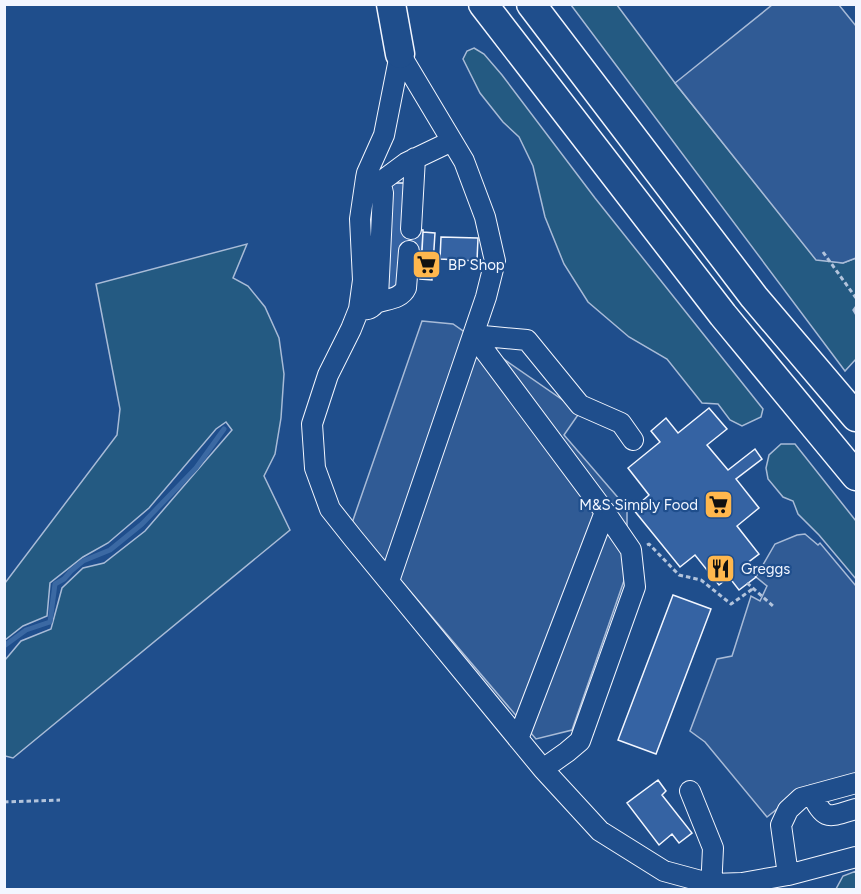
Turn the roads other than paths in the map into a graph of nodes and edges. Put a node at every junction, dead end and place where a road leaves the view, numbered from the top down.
1 (391, 4) edge
2 (483, 4) edge
3 (531, 4) edge
4 (400, 54) junction
5 (452, 141) junction
6 (415, 158) junction
7 (373, 181) junction
8 (411, 229) dead end
9 (409, 251) dead end
10 (368, 306) junction
11 (473, 336) junction
12 (856, 417) edge
13 (633, 440) dead end
14 (856, 476) edge
15 (605, 512) junction
16 (389, 581) junction
17 (518, 739) junction
18 (543, 769) junction
19 (856, 783) edge
20 (690, 791) dead end
21 (812, 795) junction
22 (856, 809) edge
23 (856, 857) edge
24 (788, 875) junction
25 (712, 887) edge

1 - 4 highway
2 - 14 highway
3 - 12 highway
4 - 5 lane
4 - 7 lane
5 - 6 lane
5 - 11 lane
6 - 7 lane
6 - 8 lane
7 - 10 lane
9 - 10 lane
10 - 16 lane
11 - 13 lane
11 - 15 lane
11 - 16 lane
15 - 17 lane
15 - 18 lane
16 - 17 lane
17 - 18 lane
18 - 25 lane
19 - 21 lane
20 - 25 lane
21 - 22 lane
21 - 24 lane
23 - 24 lane
24 - 25 lane

